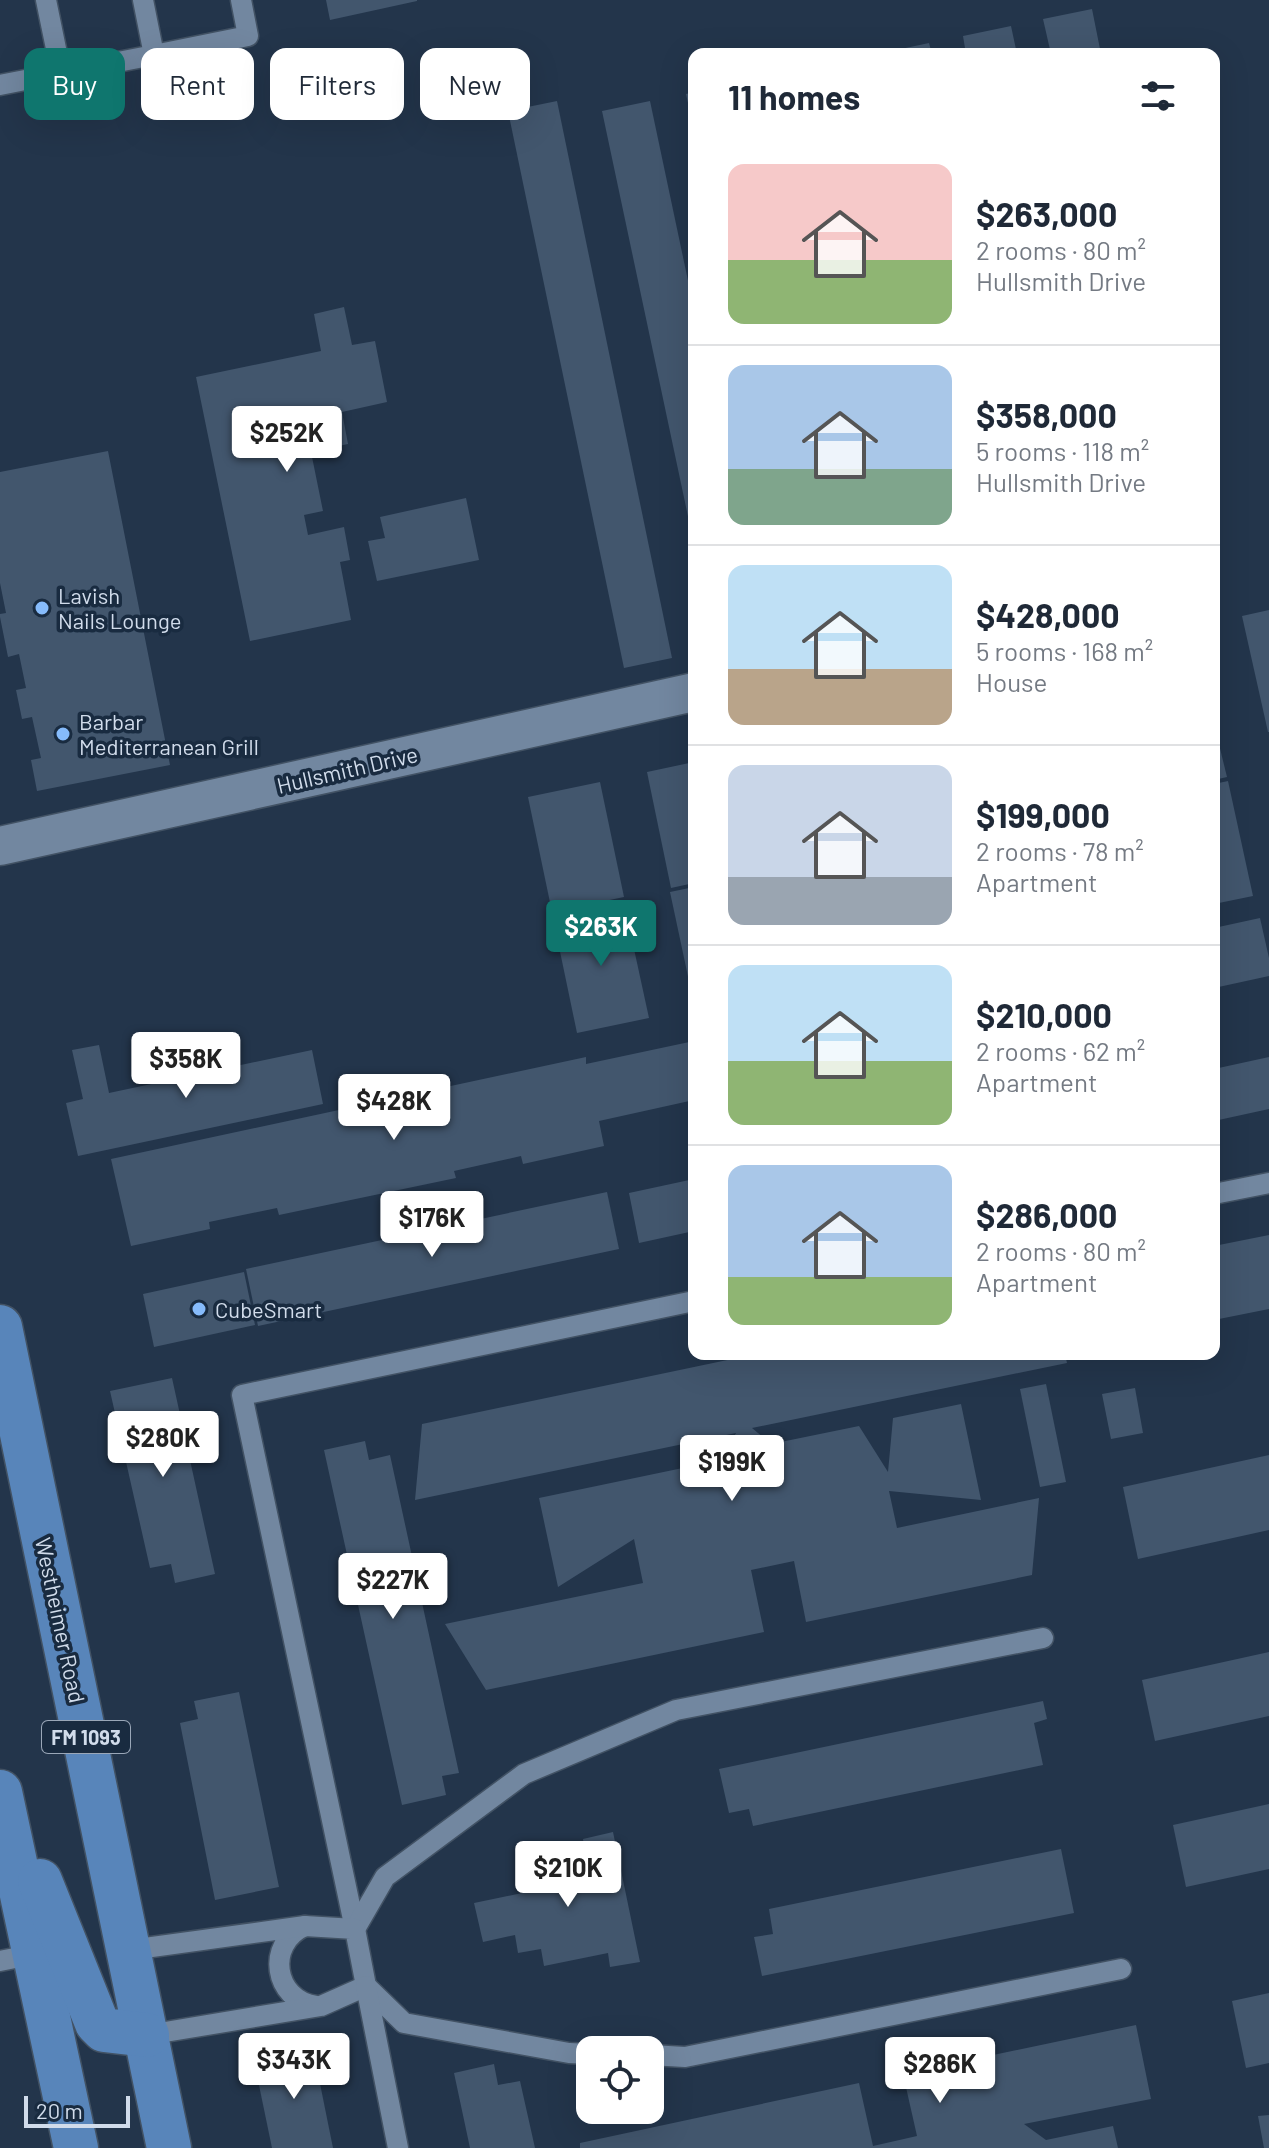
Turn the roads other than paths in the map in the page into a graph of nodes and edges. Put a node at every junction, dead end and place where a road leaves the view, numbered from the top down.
1 (46, 0) edge
2 (143, 0) edge
3 (241, 0) edge
4 (56, 48) edge
5 (153, 48) edge
6 (189, 48) edge
7 (24, 80) edge
8 (0, 85) edge
9 (688, 693) edge
10 (0, 846) edge
11 (1269, 1183) edge
12 (1220, 1193) edge
13 (688, 1302) edge
14 (0, 1327) edge
15 (1043, 1638) dead end
16 (0, 1789) edge
17 (305, 1926) junction
18 (355, 1929) junction
19 (130, 1950) junction
20 (18, 1958) edge
21 (1121, 1969) dead end
22 (366, 1986) junction
23 (321, 2006) junction
24 (147, 2035) junction
25 (576, 2053) edge
26 (664, 2056) edge
27 (76, 2148) edge
28 (169, 2148) edge
29 (398, 2148) edge

1 - 4 lane
2 - 5 lane
3 - 6 lane
7 - 8 lane
9 - 10 street, Hullsmith Drive
11 - 12 lane
13 - 18 lane
14 - 19 main road, Westheimer Road / FM 1093
15 - 18 lane
16 - 20 main road
16 - 24 main road
17 - 18 lane
17 - 19 lane
17 - 23 lane
18 - 22 lane
19 - 24 main road, Westheimer Road / FM 1093
20 - 27 main road
21 - 26 lane
22 - 23 lane
22 - 25 lane
22 - 29 lane
23 - 24 lane
24 - 28 main road, Westheimer Road / FM 1093

